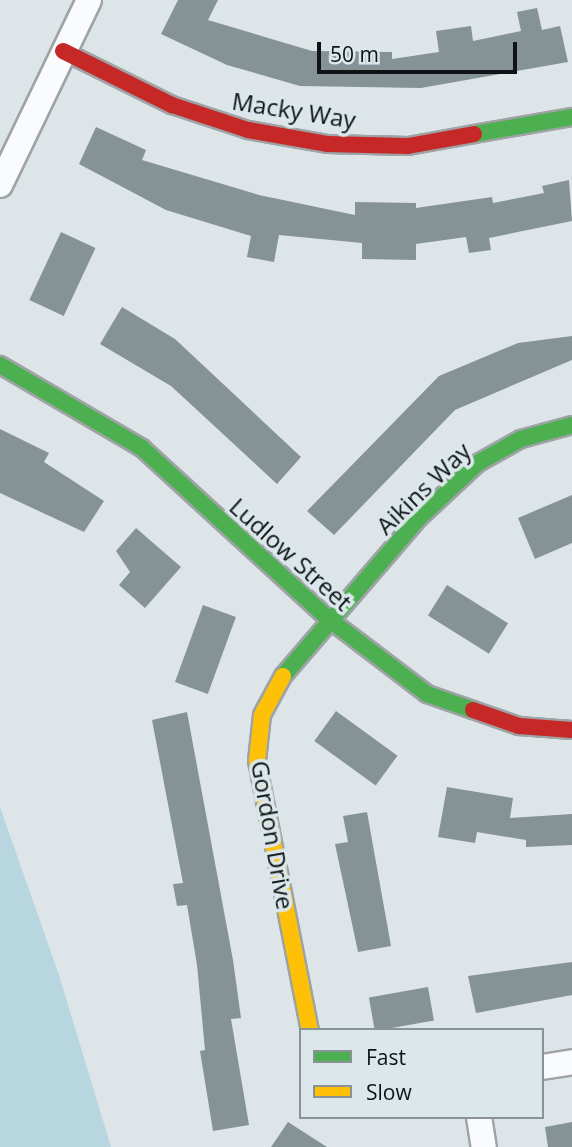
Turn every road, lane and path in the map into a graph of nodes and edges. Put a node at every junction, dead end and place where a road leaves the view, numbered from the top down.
1 (89, 0) edge
2 (63, 51) junction
3 (572, 117) edge
4 (0, 185) edge
5 (0, 365) edge
6 (572, 425) edge
7 (330, 620) junction
8 (572, 730) edge
9 (310, 1028) edge
10 (572, 1062) edge
11 (544, 1067) edge
12 (479, 1119) edge
13 (484, 1147) edge

1 - 2 street
2 - 3 street, Macky Way
2 - 4 street
5 - 7 street, Ludlow Street
6 - 7 street, Aikins Way
7 - 8 street, Ludlow Street
7 - 9 street, Gordon Drive
10 - 11 street
12 - 13 street

